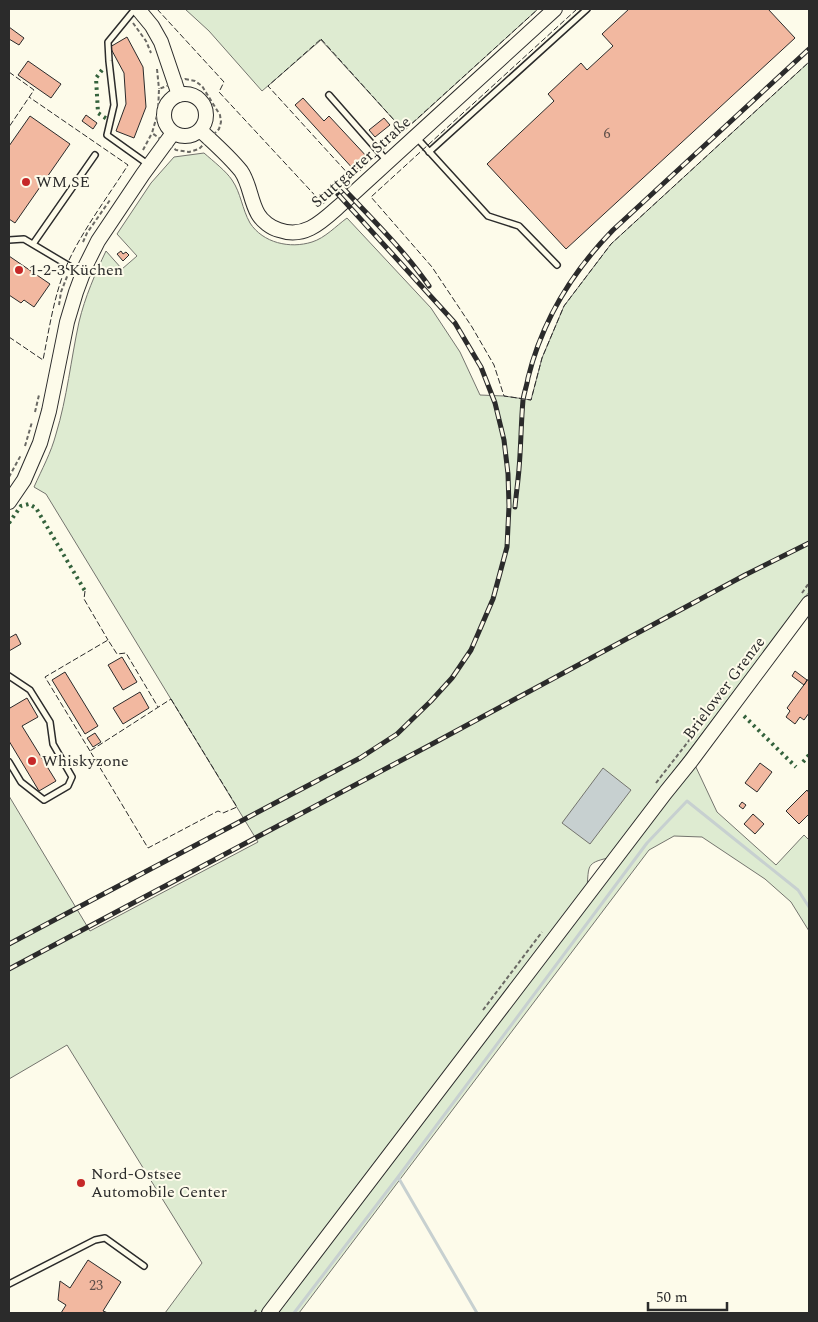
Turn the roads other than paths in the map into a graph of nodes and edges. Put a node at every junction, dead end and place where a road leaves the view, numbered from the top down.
1 (555, 9) edge
2 (587, 9) edge
3 (134, 12) edge
4 (177, 89) junction
5 (328, 95) dead end
6 (205, 134) junction
7 (415, 137) junction
8 (172, 145) junction
9 (429, 152) junction
10 (95, 155) dead end
11 (388, 162) junction
12 (149, 165) junction
13 (9, 240) edge
14 (33, 244) junction
15 (557, 266) dead end
16 (82, 274) junction
17 (9, 502) edge
18 (809, 604) edge
19 (9, 676) edge
20 (9, 762) edge
21 (144, 1266) dead end
22 (9, 1284) edge
23 (269, 1313) edge

1 - 7 street, Stuttgarter Straße
2 - 9 lane
3 - 4 street
3 - 12 lane
4 - 6 street
4 - 8 street
5 - 11 lane
6 - 8 street
6 - 11 street, Stuttgarter Straße
7 - 9 lane
7 - 11 street, Stuttgarter Straße
8 - 12 street
9 - 15 lane
10 - 14 lane
12 - 16 street
13 - 14 lane
14 - 16 lane
16 - 17 street
18 - 23 street, Brielower Grenze
19 - 20 lane
21 - 22 lane

